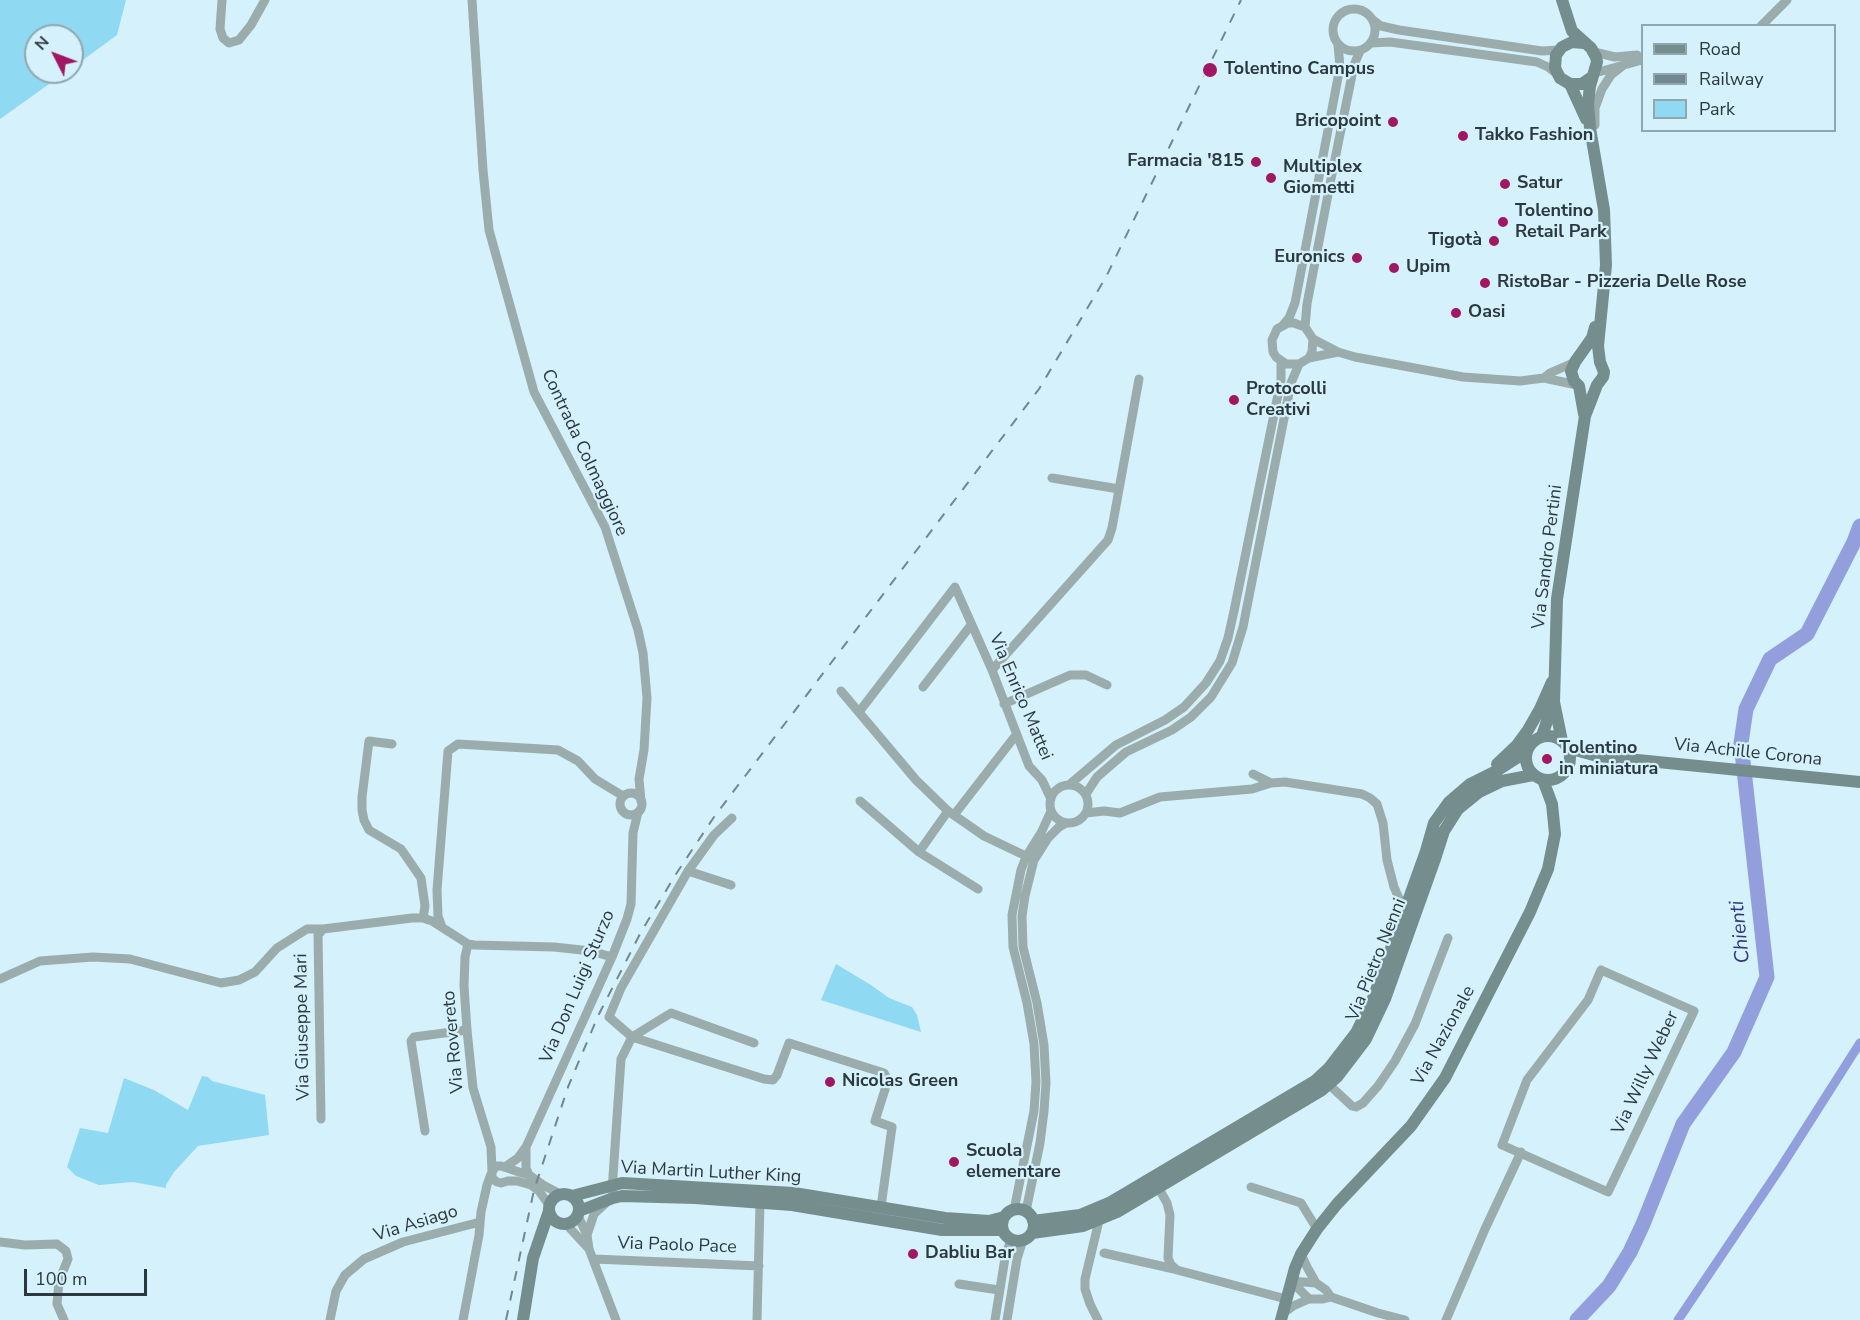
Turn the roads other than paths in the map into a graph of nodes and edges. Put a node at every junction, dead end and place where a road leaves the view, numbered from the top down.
1 (222, 0) edge
2 (264, 0) edge
3 (472, 0) edge
4 (1560, 0) edge
5 (1787, 0) edge
6 (1373, 20) junction
7 (1763, 24) edge
8 (1371, 43) junction
9 (1338, 45) junction
10 (1560, 48) junction
11 (1589, 48) junction
12 (1360, 51) junction
13 (1641, 54) edge
14 (1641, 60) edge
15 (1625, 64) junction
16 (1557, 74) junction
17 (1594, 75) junction
18 (1570, 84) junction
19 (1590, 128) junction
20 (1595, 154) junction
21 (1601, 309) junction
22 (1283, 325) junction
23 (1305, 327) junction
24 (1313, 339) junction
25 (1338, 352) junction
26 (1309, 358) junction
27 (1576, 361) junction
28 (1281, 362) junction
29 (1600, 362) junction
30 (1299, 364) junction
31 (1544, 378) junction
32 (1139, 379) dead end
33 (1578, 385) junction
34 (1597, 386) junction
35 (1585, 416) junction
36 (1052, 478) dead end
37 (1119, 489) junction
38 (971, 625) junction
39 (639, 633) joint
40 (992, 670) junction
41 (1554, 676) junction
42 (1107, 685) dead end
43 (923, 687) dead end
44 (841, 691) dead end
45 (1554, 702) junction
46 (1004, 704) junction
47 (859, 712) junction
48 (1016, 735) junction
49 (1542, 736) junction
50 (392, 744) dead end
51 (1565, 745) junction
52 (1526, 752) junction
53 (1597, 756) junction
54 (1564, 772) junction
55 (1253, 774) dead end
56 (1538, 777) junction
57 (1481, 778) junction
58 (639, 779) junction
59 (1042, 780) junction
60 (1860, 782) edge
61 (1271, 783) junction
62 (1066, 785) junction
63 (625, 795) junction
64 (1087, 796) junction
65 (1051, 799) junction
66 (641, 801) junction
67 (860, 801) dead end
68 (1552, 804) junction
69 (1051, 811) junction
70 (1104, 811) junction
71 (638, 812) junction
72 (951, 813) junction
73 (1086, 813) junction
74 (627, 814) junction
75 (732, 818) dead end
76 (1066, 823) junction
77 (633, 832) junction
78 (919, 852) junction
79 (1030, 859) junction
80 (1429, 860) junction
81 (688, 871) junction
82 (421, 878) junction
83 (731, 885) dead end
84 (978, 889) dead end
85 (436, 890) junction
86 (423, 891) junction
87 (1410, 912) junction
88 (423, 918) junction
89 (442, 927) junction
90 (323, 929) junction
91 (1448, 938) dead end
92 (468, 944) junction
93 (612, 957) junction
94 (0, 979) edge
95 (467, 1030) junction
96 (632, 1037) junction
97 (754, 1043) dead end
98 (1325, 1080) junction
99 (321, 1119) dead end
100 (425, 1131) dead end
101 (1029, 1142) junction
102 (1040, 1143) junction
103 (526, 1147) junction
104 (1521, 1152) junction
105 (505, 1167) junction
106 (491, 1173) junction
107 (529, 1175) junction
108 (501, 1183) junction
109 (1158, 1187) junction
110 (1251, 1187) dead end
111 (613, 1191) junction
112 (566, 1195) junction
113 (483, 1202) junction
114 (760, 1203) junction
115 (881, 1207) junction
116 (549, 1208) junction
117 (847, 1208) junction
118 (578, 1214) junction
119 (1096, 1216) junction
120 (480, 1222) junction
121 (563, 1224) junction
122 (1018, 1225) junction
123 (1317, 1229) junction
124 (542, 1234) junction
125 (587, 1235) junction
126 (0, 1242) edge
127 (589, 1249) junction
128 (1104, 1253) dead end
129 (1301, 1254) junction
130 (594, 1259) junction
131 (759, 1266) junction
132 (1177, 1270) junction
133 (1291, 1281) junction
134 (1316, 1283) junction
135 (959, 1284) dead end
136 (999, 1290) junction
137 (1331, 1297) junction
138 (1286, 1299) junction
139 (1309, 1299) junction
140 (1282, 1317) edge
141 (64, 1320) edge
142 (330, 1320) edge
143 (463, 1320) edge
144 (523, 1320) edge
145 (616, 1320) edge
146 (757, 1320) edge
147 (995, 1320) edge
148 (1007, 1320) edge
149 (1098, 1320) edge
150 (1405, 1320) edge
151 (1446, 1320) edge

1 - 2 street
3 - 39 street, Contrada Colmaggiore
4 - 10 street, Via Sandro Pertini
4 - 11 street, Via Sandro Pertini
5 - 7 street
6 - 8 street
6 - 9 street
6 - 10 street
8 - 12 street
8 - 16 street
9 - 12 street
9 - 22 street
10 - 11 street
10 - 16 street, Via Sandro Pertini
11 - 13 street
11 - 17 street, Via Sandro Pertini
12 - 23 street
14 - 15 street
15 - 17 street
15 - 20 street
16 - 18 street, Via Sandro Pertini
17 - 18 street
17 - 19 street, Via Sandro Pertini
18 - 19 street, Via Sandro Pertini
19 - 20 street, Via Sandro Pertini
20 - 21 street, Via Sandro Pertini
21 - 27 street, Via Sandro Pertini
21 - 29 street, Via Sandro Pertini
22 - 23 street
22 - 28 street
23 - 24 street
24 - 25 street
24 - 26 street
25 - 26 street
25 - 31 street
26 - 30 street
27 - 29 street
27 - 31 street
27 - 33 street, Via Sandro Pertini
28 - 30 street
28 - 62 street
29 - 34 street, Via Sandro Pertini
30 - 64 street
31 - 33 street
32 - 37 street
33 - 34 street
33 - 35 street, Via Sandro Pertini
34 - 35 street, Via Sandro Pertini
35 - 41 street, Via Sandro Pertini
36 - 37 street
37 - 40 street
38 - 40 street, Via Enrico Mattei
38 - 43 street, Via Enrico Mattei
38 - 47 street, Via Enrico Mattei
39 - 58 street, Via Don Luigi Sturzo
40 - 46 street, Via Enrico Mattei
41 - 45 street, Via Sandro Pertini
41 - 57 street
42 - 46 street
44 - 47 street
45 - 49 street, Via Sandro Pertini
45 - 51 street, Via Sandro Pertini
46 - 48 street, Via Enrico Mattei
47 - 72 street
48 - 59 street, Via Enrico Mattei
48 - 72 street
49 - 51 street
49 - 52 street
50 - 82 street
51 - 53 street, Via Achille Corona
51 - 54 street
52 - 56 street
52 - 57 street, Via Pietro Nenni
53 - 54 street, Via Achille Corona
53 - 60 street, Via Achille Corona
54 - 56 street
54 - 68 street, Via Nazionale
55 - 61 street
56 - 68 street, Via Nazionale
56 - 80 street, Via Pietro Nenni
57 - 80 street, Via Pietro Nenni
58 - 63 street, Via Don Luigi Sturzo
58 - 66 street, Via Don Luigi Sturzo
59 - 62 street, Via Enrico Mattei
59 - 65 street, Via Enrico Mattei
61 - 70 street
61 - 87 street
62 - 64 street
62 - 65 street
63 - 66 street
63 - 74 street, Via Don Luigi Sturzo
63 - 85 street
64 - 70 street
64 - 73 street
65 - 69 street
66 - 71 street, Via Don Luigi Sturzo
67 - 78 street
68 - 123 street, Via Nazionale
69 - 76 street
69 - 79 street
70 - 73 street
71 - 74 street
71 - 77 street, Via Don Luigi Sturzo
72 - 78 street
72 - 79 street
73 - 76 street
74 - 77 street, Via Don Luigi Sturzo
75 - 81 street
76 - 79 street
77 - 93 street, Via Don Luigi Sturzo
78 - 84 street
79 - 101 street
79 - 102 street
80 - 87 street, Via Pietro Nenni
81 - 83 street
81 - 96 street
82 - 85 street
82 - 86 street
85 - 86 street
85 - 89 street
86 - 88 street
87 - 98 street, Via Pietro Nenni
88 - 89 street
88 - 90 street, Via Giuseppe Mari
89 - 92 street
90 - 94 street
90 - 99 street, Via Giuseppe Mari
91 - 98 street
92 - 93 street
92 - 95 street, Via Rovereto
93 - 103 street, Via Don Luigi Sturzo
95 - 100 street
95 - 106 street, Via Rovereto
96 - 97 street
96 - 111 street
96 - 115 street
98 - 109 street, Via Pietro Nenni
98 - 119 street, Via Pietro Nenni
101 - 102 street
101 - 122 street
102 - 122 street
103 - 105 street, Via Don Luigi Sturzo
103 - 107 street
104 - 104 street, Via Willy Weber
104 - 151 street
105 - 106 street
105 - 107 street
106 - 108 street
106 - 113 street
107 - 112 street
108 - 113 street
108 - 116 street
109 - 119 street, Via Pietro Nenni
109 - 132 street
110 - 123 street
111 - 112 street, Via Martin Luther King
111 - 114 street, Via Martin Luther King
111 - 117 street, Via Martin Luther King
111 - 118 street, Via Martin Luther King
111 - 125 street
112 - 116 street
112 - 118 street
113 - 120 street
114 - 117 street, Via Martin Luther King
114 - 131 street
115 - 117 street, Via Martin Luther King
115 - 122 street, Via Martin Luther King
116 - 121 street
116 - 124 street
117 - 122 street, Via Martin Luther King
118 - 121 street
118 - 125 street
119 - 122 street, Via Pietro Nenni
119 - 149 street
120 - 142 street, Via Asiago
120 - 143 street
121 - 124 street
121 - 127 street
122 - 136 street
122 - 148 street
123 - 129 street, Via Nazionale
124 - 144 street
125 - 127 street
126 - 141 street
127 - 130 street
128 - 132 street
129 - 133 street, Via Nazionale
129 - 134 street
130 - 131 street, Via Paolo Pace
130 - 145 street
131 - 146 street
132 - 138 street
133 - 134 street
133 - 138 street, Via Nazionale
133 - 139 street
134 - 137 street
135 - 136 street
136 - 147 street
137 - 139 street
137 - 150 street
138 - 140 street, Via Nazionale
139 - 140 street

